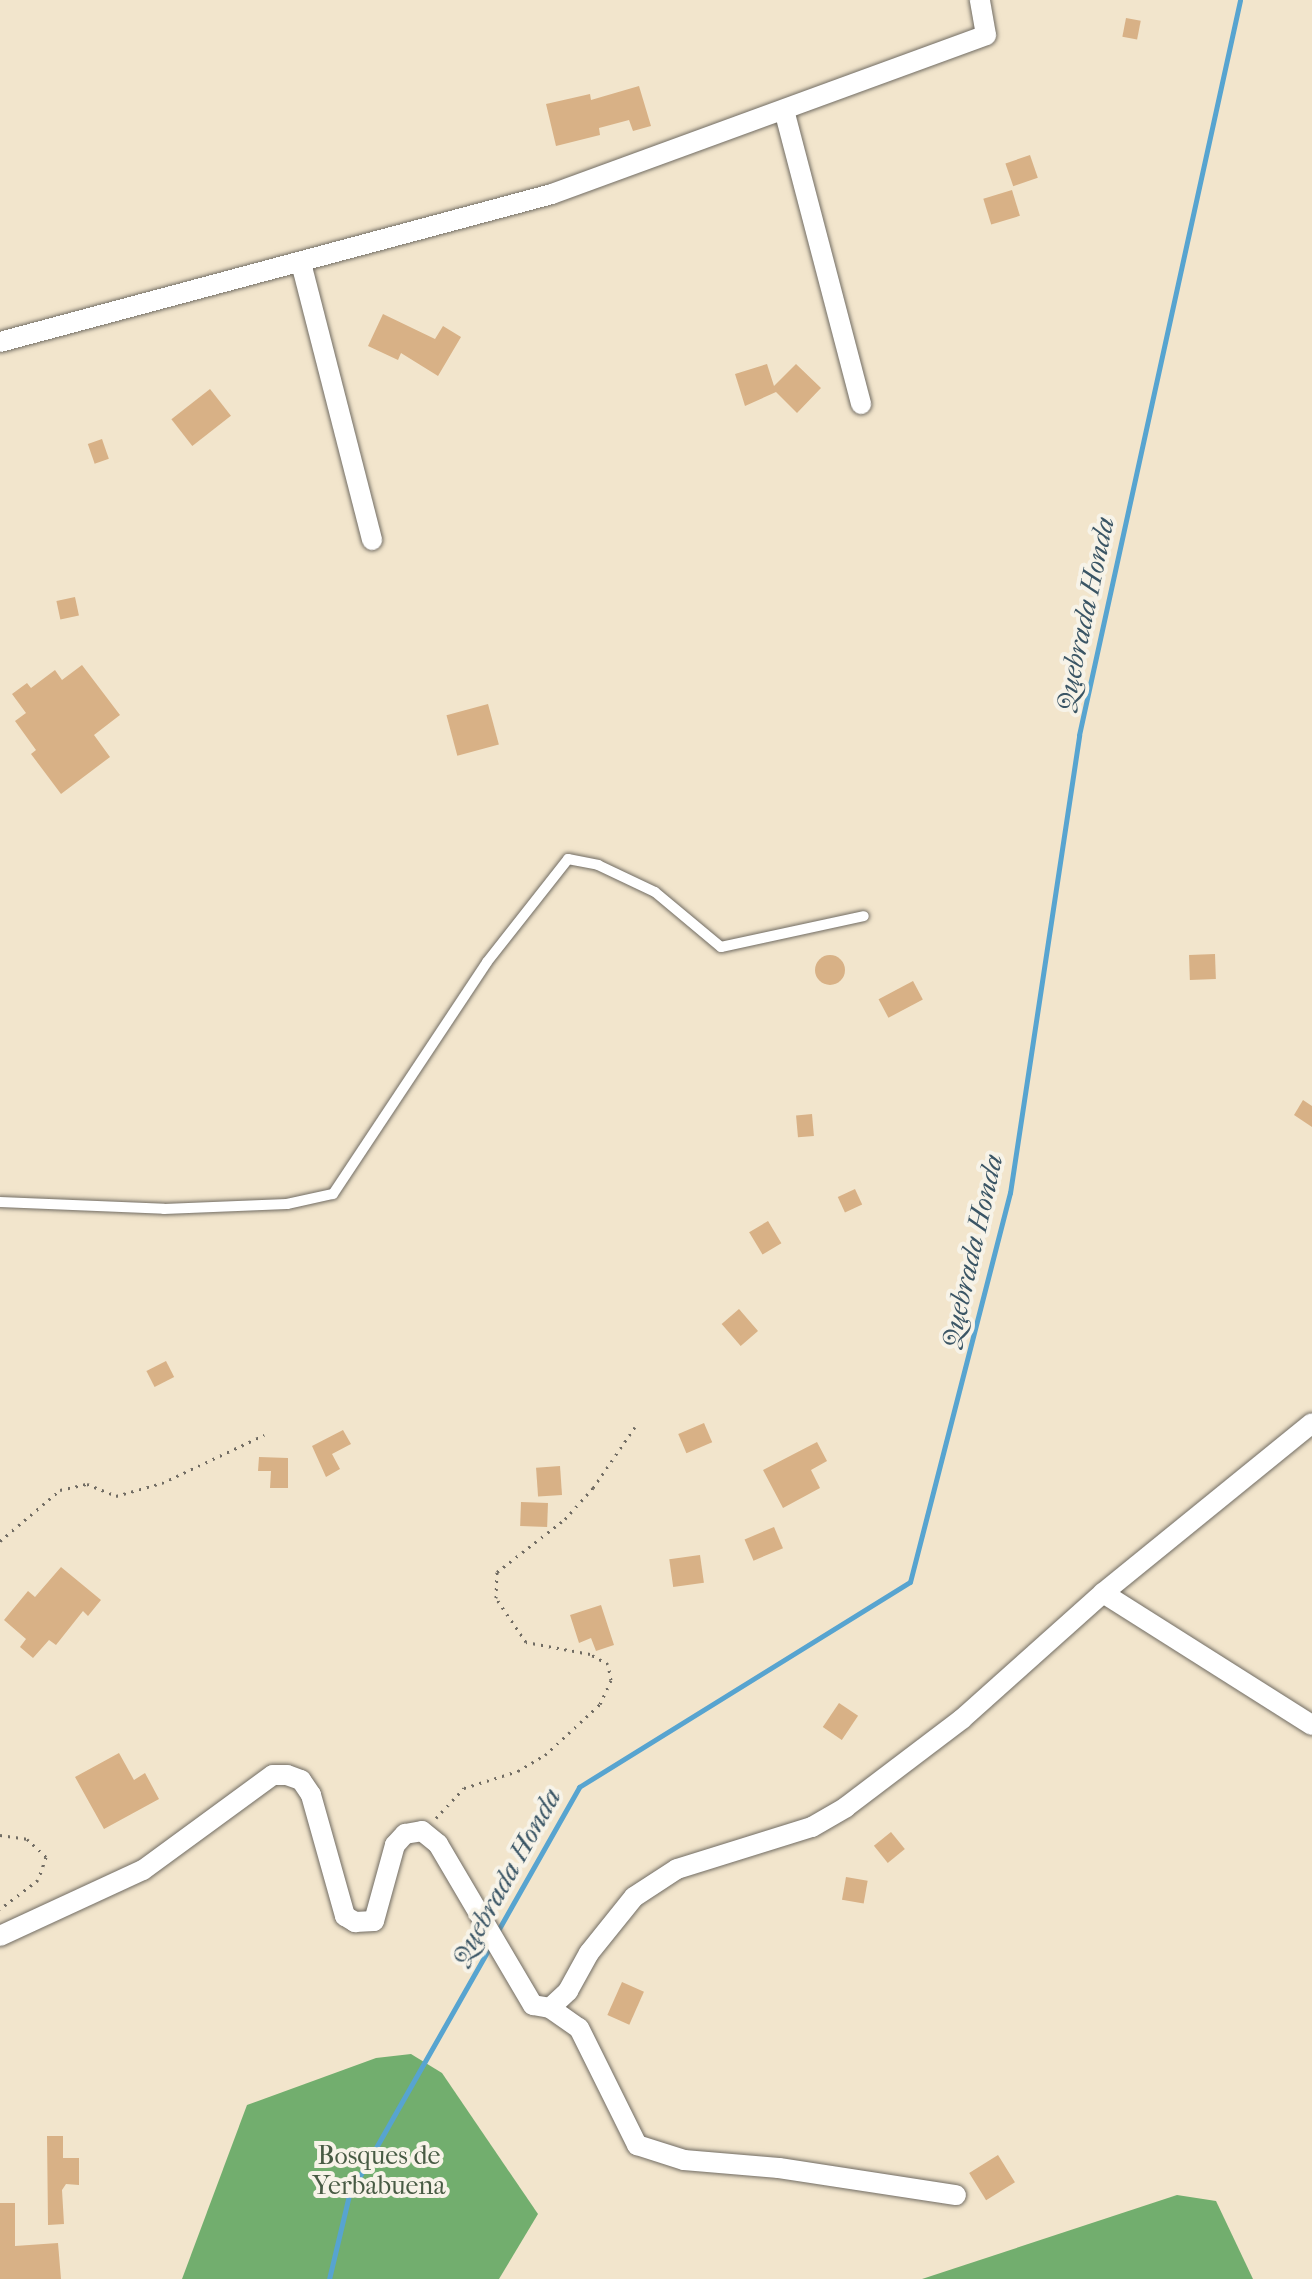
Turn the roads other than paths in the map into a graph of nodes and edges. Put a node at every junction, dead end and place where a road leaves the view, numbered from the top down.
1 (980, 0) edge
2 (784, 110) junction
3 (301, 263) junction
4 (0, 342) edge
5 (861, 404) dead end
6 (372, 540) dead end
7 (864, 916) dead end
8 (0, 1202) edge
9 (1312, 1423) edge
10 (1103, 1593) junction
11 (1312, 1725) edge
12 (0, 1936) edge
13 (550, 2008) junction
14 (956, 2195) dead end

1 - 2 street
2 - 3 street
2 - 5 street
3 - 4 street
3 - 6 street
7 - 8 lane
9 - 10 street
10 - 11 street
10 - 13 street
12 - 13 street
13 - 14 street

